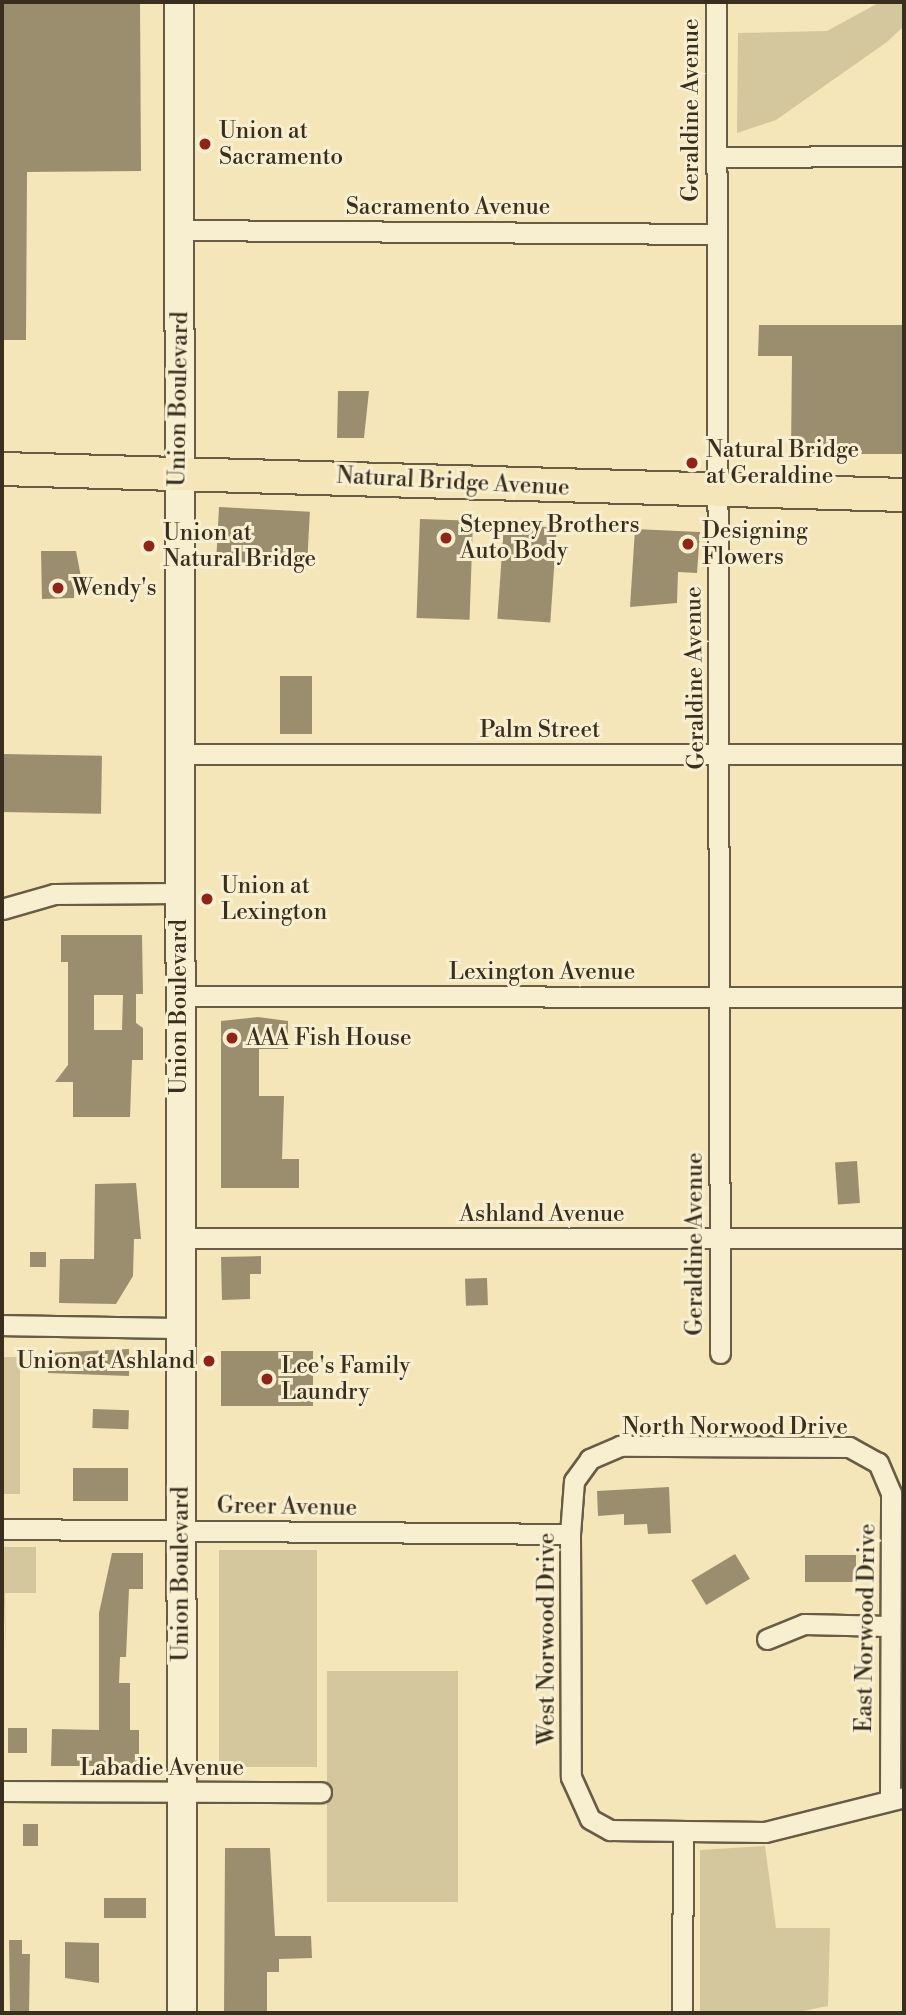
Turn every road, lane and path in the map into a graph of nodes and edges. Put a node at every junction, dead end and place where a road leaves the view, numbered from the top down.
1 (179, 2) edge
2 (716, 2) edge
3 (904, 156) edge
4 (716, 157) junction
5 (180, 230) junction
6 (715, 234) junction
7 (2, 469) edge
8 (178, 470) junction
9 (718, 494) junction
10 (904, 495) edge
11 (176, 754) junction
12 (721, 754) junction
13 (904, 754) edge
14 (178, 893) junction
15 (2, 909) edge
16 (179, 996) junction
17 (720, 997) junction
18 (904, 997) edge
19 (180, 1238) junction
20 (720, 1238) junction
21 (904, 1238) edge
22 (2, 1325) edge
23 (180, 1328) junction
24 (720, 1353) dead end
25 (590, 1459) joint
26 (878, 1463) joint
27 (2, 1529) edge
28 (180, 1529) junction
29 (570, 1534) junction
30 (899, 1536) edge
31 (889, 1626) junction
32 (767, 1639) dead end
33 (2, 1791) edge
34 (321, 1792) dead end
35 (181, 1794) junction
36 (897, 1797) edge
37 (683, 1831) junction
38 (182, 2013) edge
39 (682, 2013) edge

1 - 5 main road, Union Boulevard
2 - 4 street, Geraldine Avenue
3 - 4 street
4 - 6 street, Geraldine Avenue
5 - 6 street, Sacramento Avenue
5 - 8 main road, Union Boulevard
6 - 9 street, Geraldine Avenue
7 - 8 main road, Natural Bridge Avenue
8 - 9 main road, Natural Bridge Avenue
8 - 11 main road, Union Boulevard
9 - 10 main road, Natural Bridge Avenue
9 - 12 street, Geraldine Avenue
11 - 12 street, Palm Street
11 - 14 main road, Union Boulevard
12 - 13 street, Palm Street
12 - 17 street, Geraldine Avenue
14 - 15 street
14 - 16 main road, Union Boulevard
16 - 17 street, Lexington Avenue
16 - 19 main road, Union Boulevard
17 - 18 street, Lexington Avenue
17 - 20 street, Geraldine Avenue
19 - 20 street, Ashland Avenue
19 - 23 main road, Union Boulevard
20 - 21 street, Ashland Avenue
20 - 24 street, Geraldine Avenue
22 - 23 street
23 - 28 main road, Union Boulevard
25 - 26 street, North Norwood Drive
25 - 29 street, West Norwood Drive
26 - 30 street, East Norwood Drive
27 - 28 street, Greer Avenue
28 - 29 street, Greer Avenue
28 - 35 main road, Union Boulevard
29 - 37 street, West Norwood Drive
30 - 31 street, East Norwood Drive
31 - 32 street
31 - 36 street, East Norwood Drive
33 - 35 street, Labadie Avenue
34 - 35 street, Labadie Avenue
35 - 38 main road, Union Boulevard
36 - 37 street
37 - 39 street

